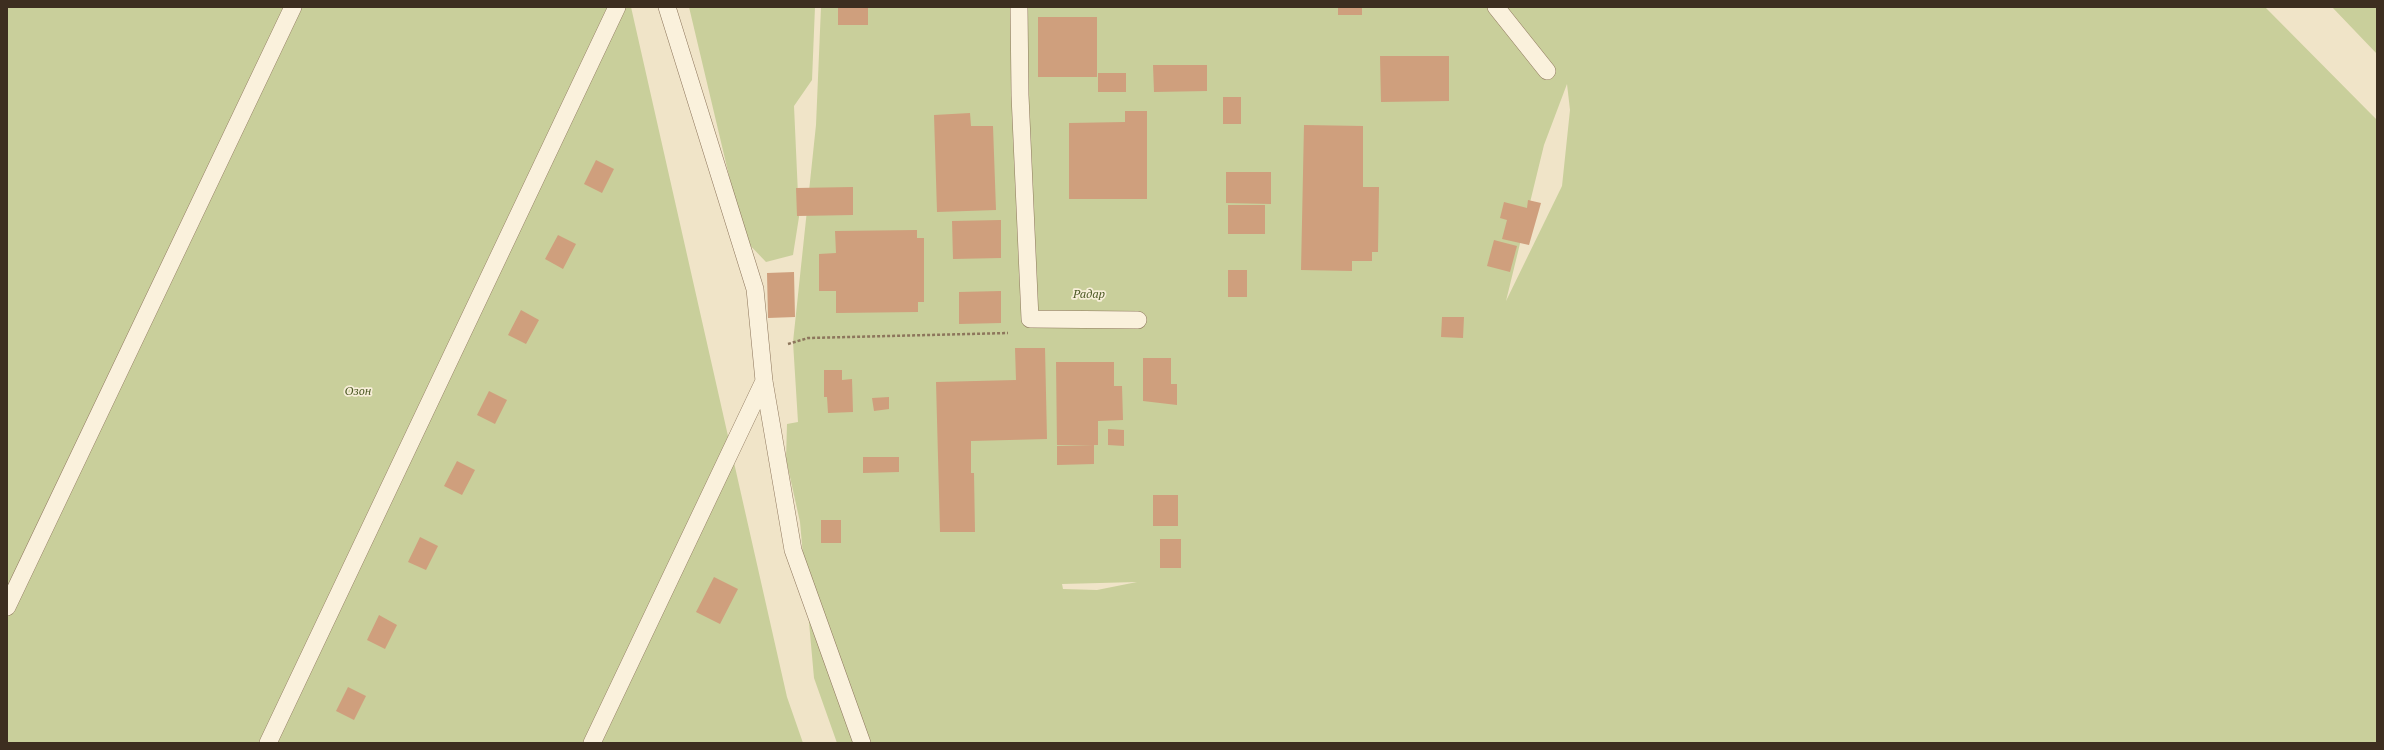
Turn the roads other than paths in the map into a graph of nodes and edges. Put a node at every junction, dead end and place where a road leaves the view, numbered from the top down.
1 (293, 7) edge
2 (617, 7) edge
3 (667, 7) edge
4 (1019, 7) edge
5 (1496, 7) edge
6 (1547, 71) dead end
7 (1138, 320) dead end
8 (764, 381) junction
9 (7, 607) edge
10 (268, 743) edge
11 (592, 743) edge
12 (862, 743) edge

1 - 9 lane
2 - 10 lane
3 - 8 lane
4 - 7 lane
5 - 6 lane
8 - 11 lane
8 - 12 lane

